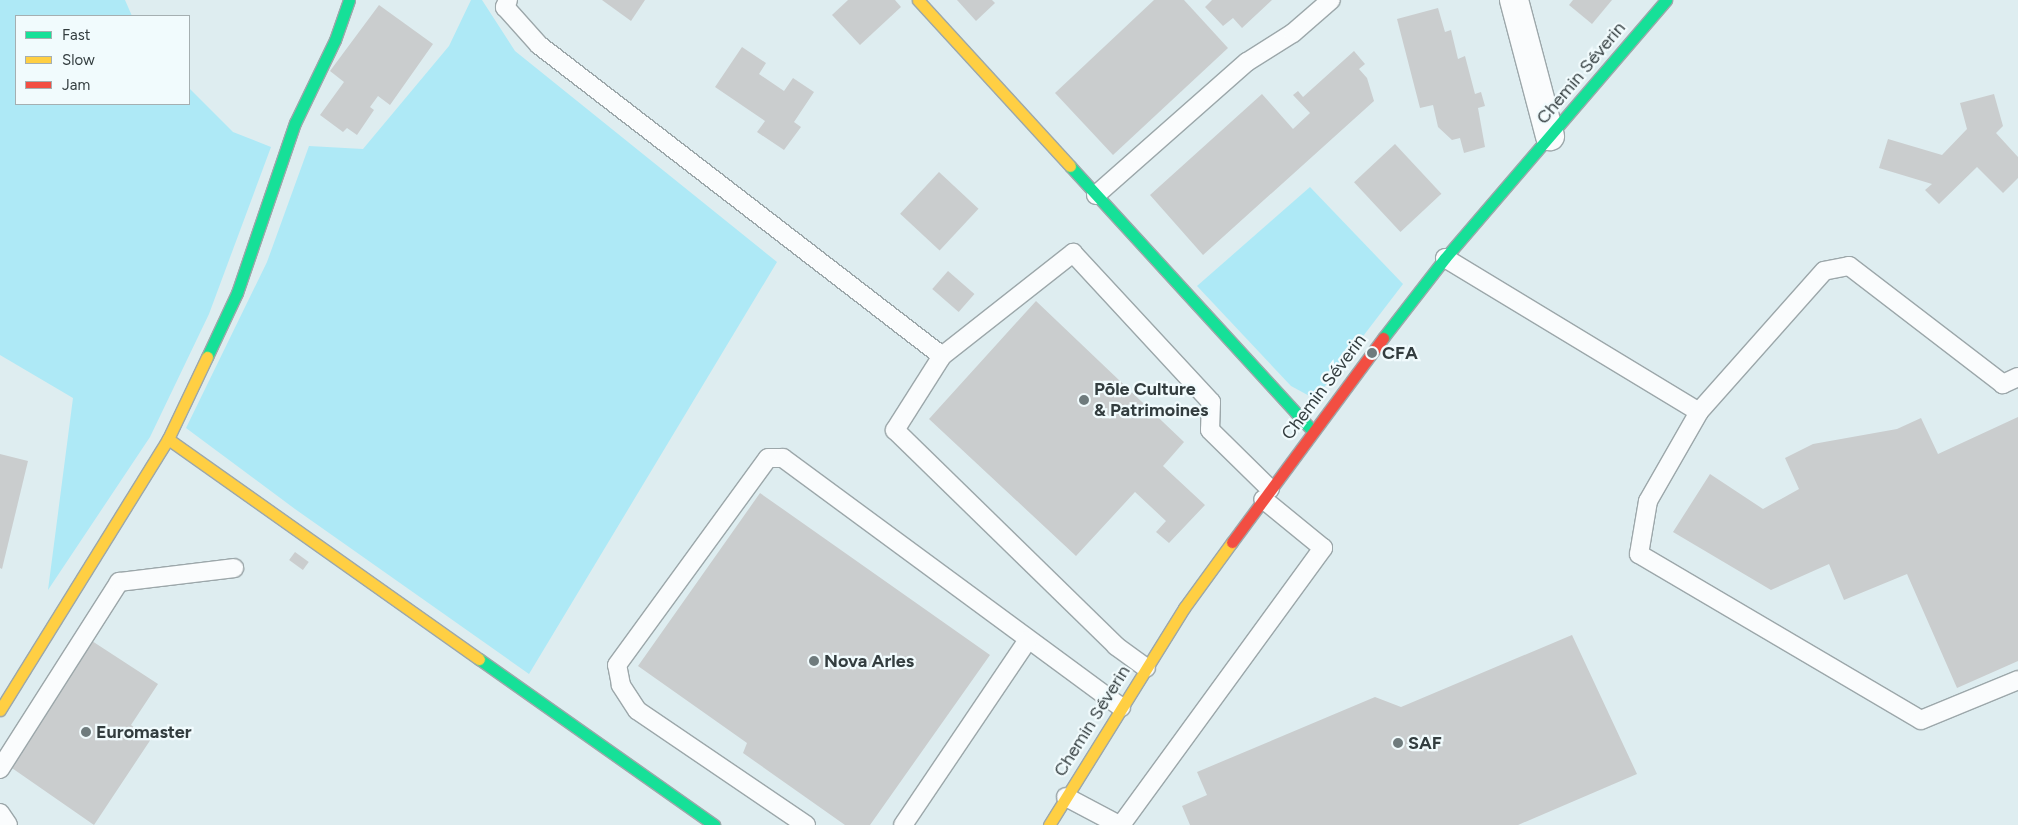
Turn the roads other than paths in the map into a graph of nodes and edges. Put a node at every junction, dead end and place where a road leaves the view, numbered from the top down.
1 (349, 0) edge
2 (508, 0) edge
3 (918, 0) edge
4 (1331, 0) edge
5 (1514, 0) edge
6 (1666, 0) edge
7 (1550, 136) junction
8 (1096, 195) junction
9 (1445, 258) junction
10 (942, 356) junction
11 (2018, 377) edge
12 (1699, 412) junction
13 (1313, 431) junction
14 (168, 439) junction
15 (1266, 494) junction
16 (234, 568) dead end
17 (1028, 640) junction
18 (1146, 668) junction
19 (2018, 680) edge
20 (1121, 707) junction
21 (0, 710) edge
22 (0, 769) edge
23 (1066, 797) junction
24 (0, 813) edge
25 (8, 825) edge
26 (714, 825) edge
27 (806, 825) edge
28 (903, 825) edge
29 (1049, 825) edge
30 (1120, 825) edge

1 - 14 street
2 - 10 lane
3 - 8 street
4 - 8 lane
5 - 7 street
6 - 7 street, Chemin Séverin
7 - 9 street, Chemin Séverin
8 - 13 street
9 - 12 lane
9 - 13 street, Chemin Séverin
10 - 15 lane
10 - 18 lane
11 - 12 lane
12 - 19 lane
13 - 15 street, Chemin Séverin
14 - 21 street
14 - 26 street
15 - 18 street, Chemin Séverin
15 - 30 lane
16 - 22 lane
17 - 20 lane
17 - 27 lane
17 - 28 lane
18 - 20 street, Chemin Séverin
20 - 23 street, Chemin Séverin
23 - 29 street, Chemin Séverin
23 - 30 lane
24 - 25 lane

